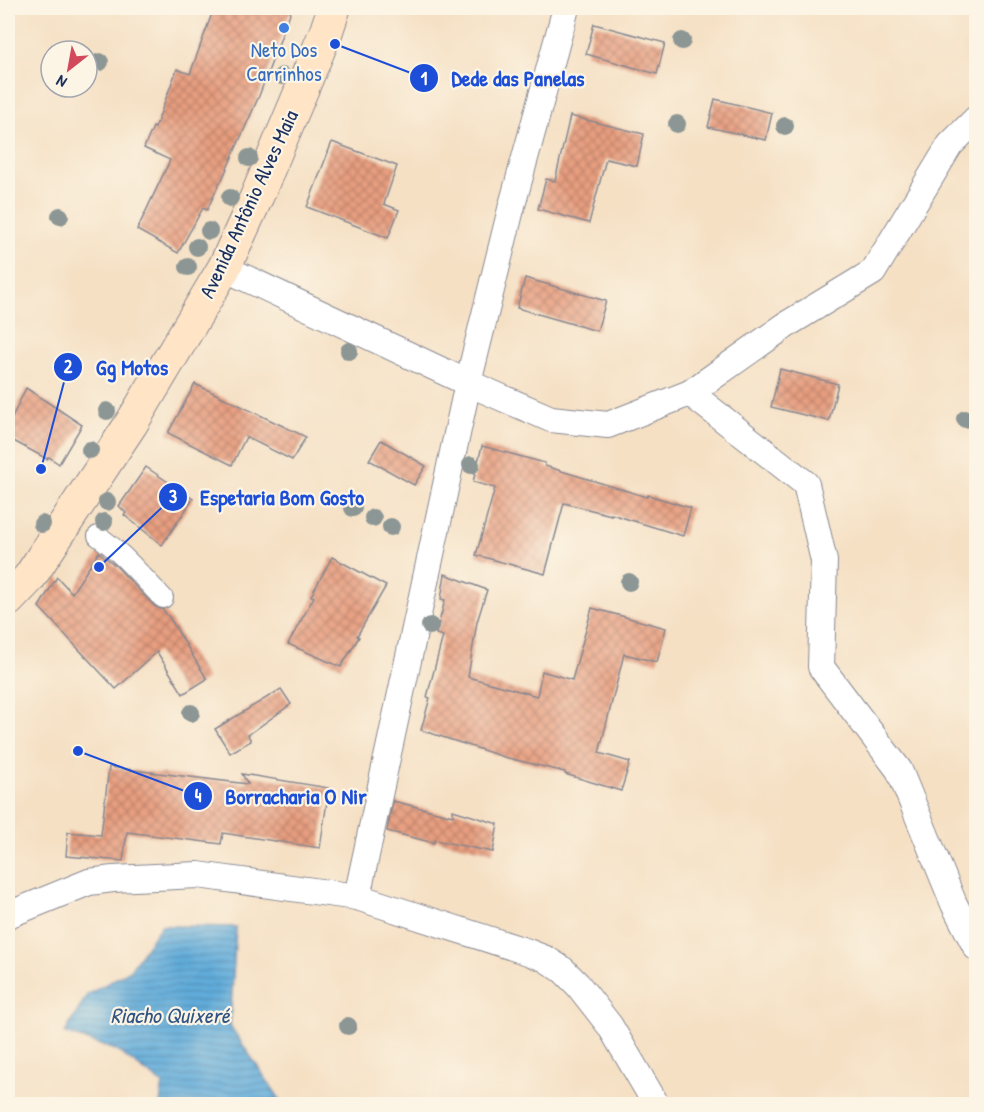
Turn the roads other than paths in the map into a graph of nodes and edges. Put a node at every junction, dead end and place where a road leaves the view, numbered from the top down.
1 (334, 8) edge
2 (566, 8) edge
3 (976, 119) edge
4 (224, 268) junction
5 (468, 383) junction
6 (690, 393) junction
7 (98, 536) dead end
8 (163, 598) dead end
9 (8, 600) edge
10 (357, 897) junction
11 (8, 915) edge
12 (976, 947) edge
13 (656, 1104) edge

1 - 4 main road, Avenida Antônio Alves Maia
2 - 5 street
3 - 6 street
4 - 5 street
4 - 9 main road, Avenida Antônio Alves Maia
5 - 6 street
5 - 10 street
6 - 12 street
7 - 8 street
10 - 11 street
10 - 13 street

